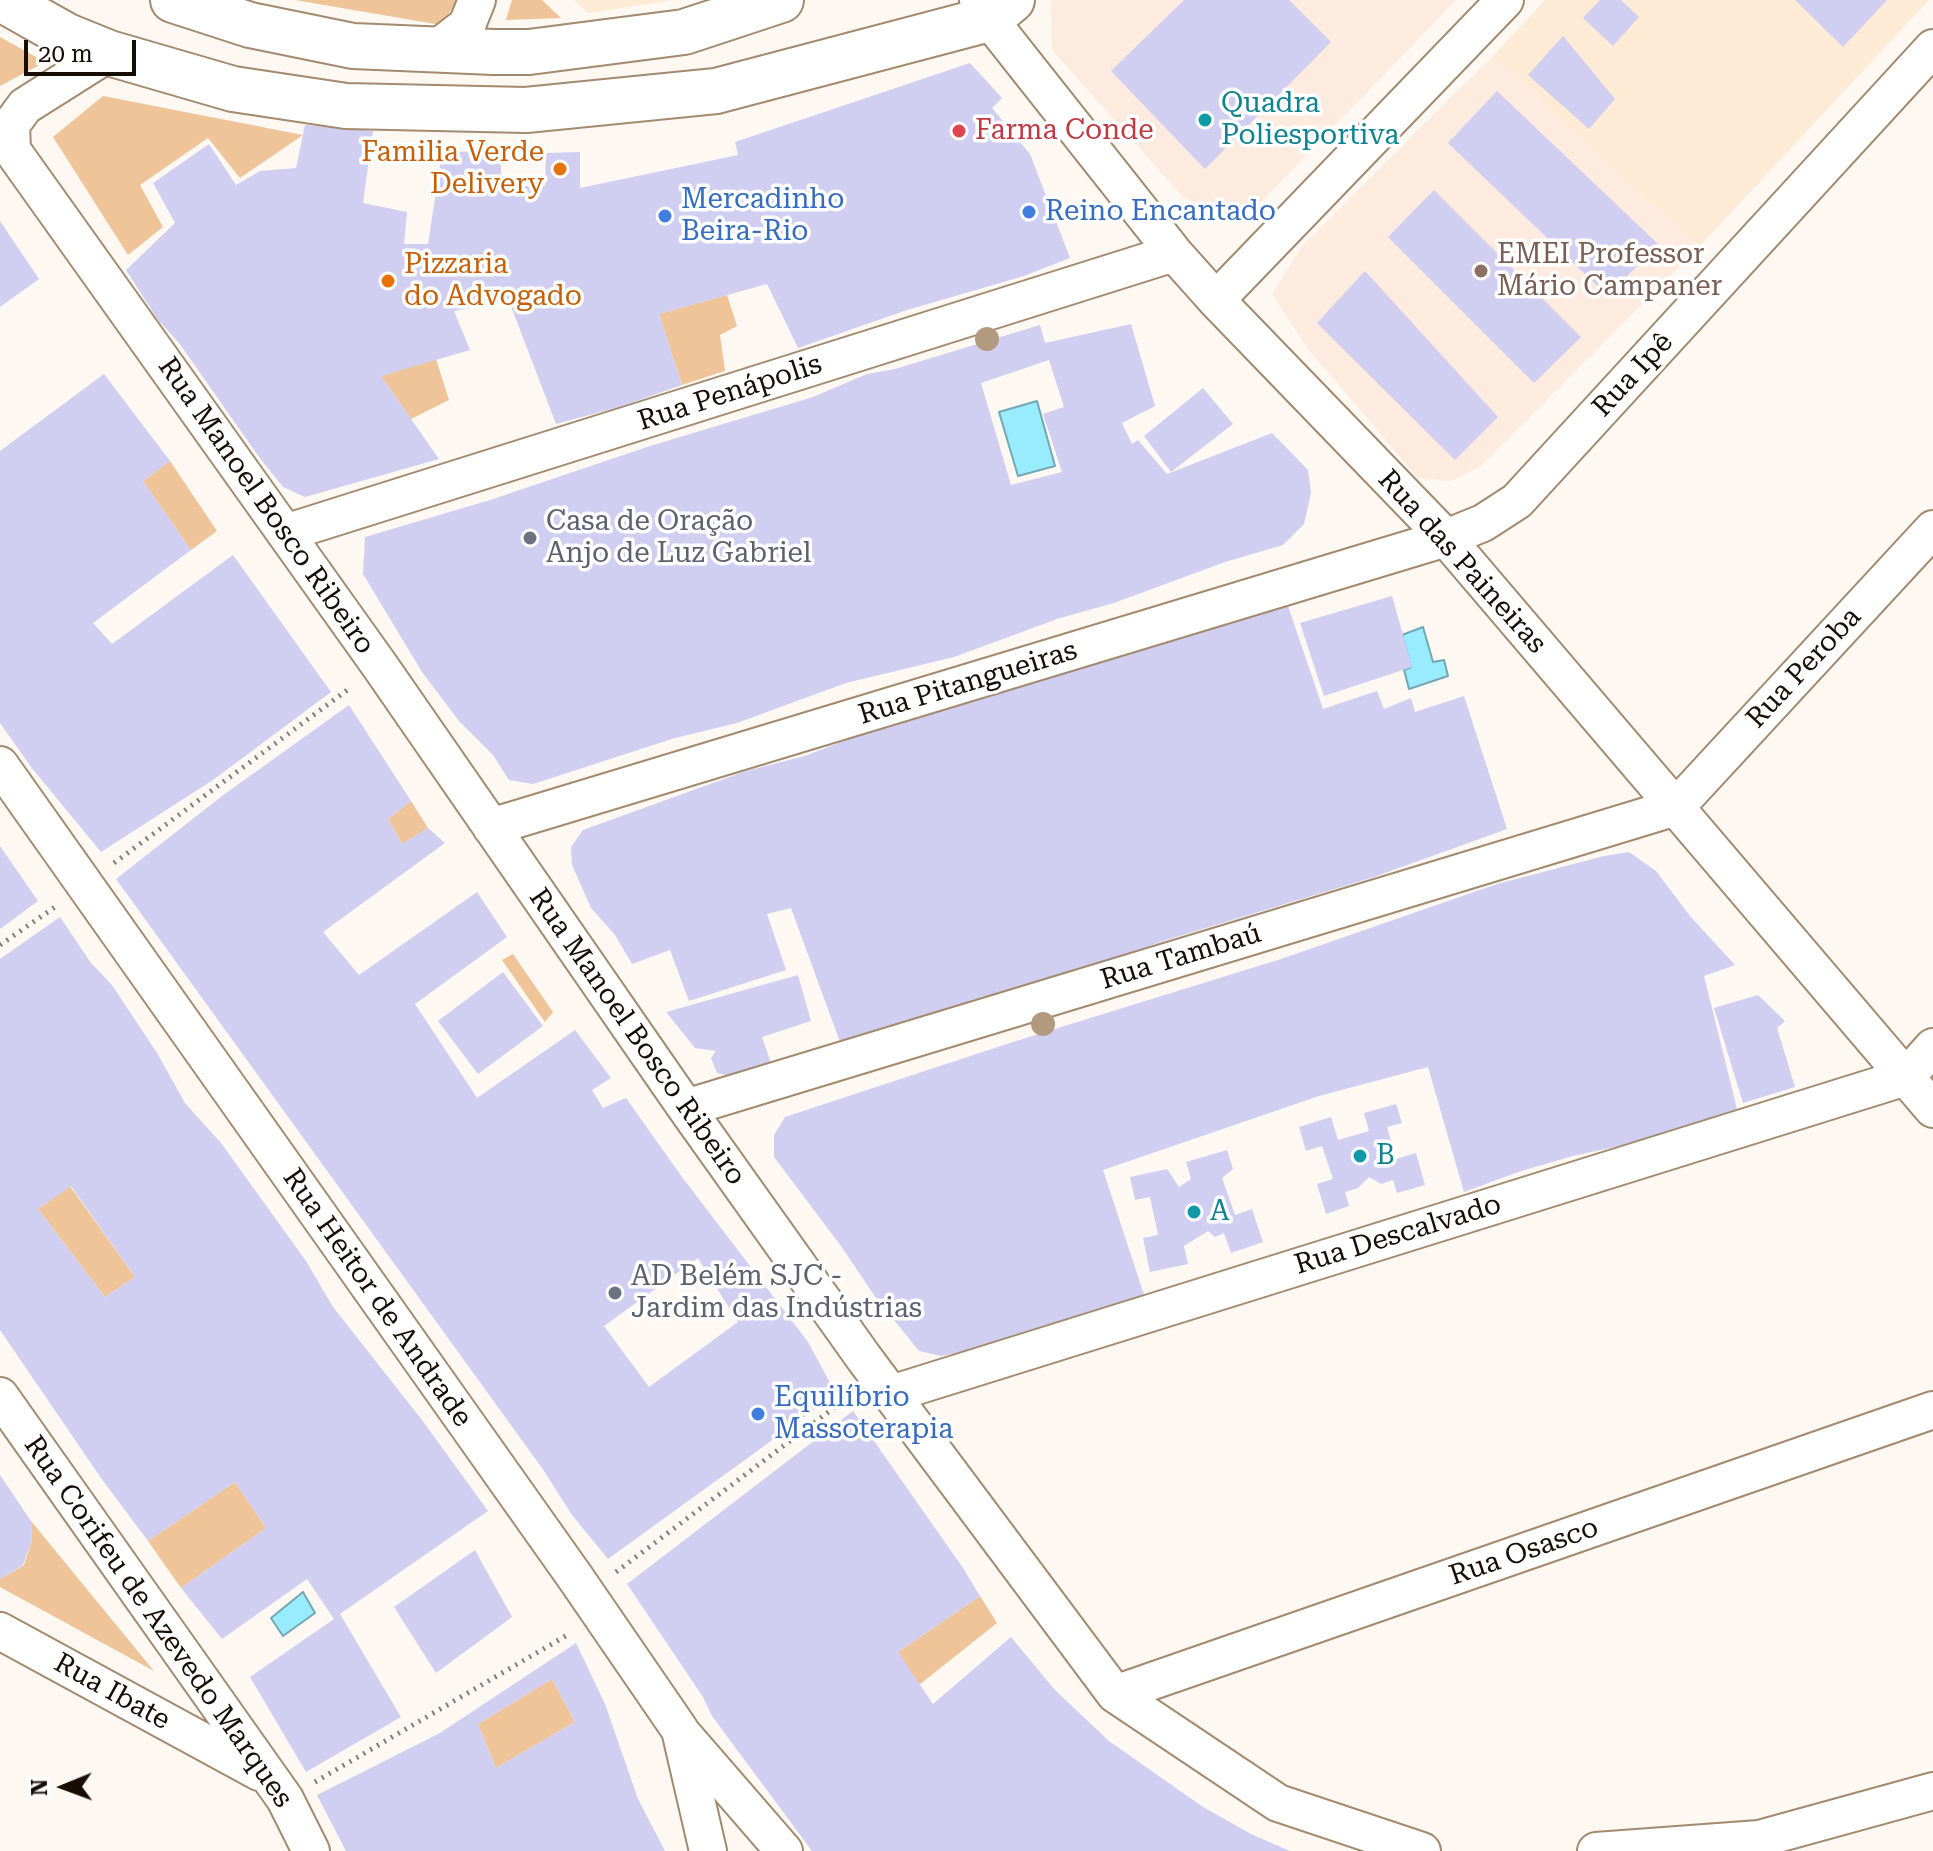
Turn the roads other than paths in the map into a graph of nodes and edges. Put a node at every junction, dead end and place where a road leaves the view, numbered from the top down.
1 (3, 0) edge
2 (173, 0) edge
3 (477, 0) edge
4 (781, 0) edge
5 (1505, 0) edge
6 (993, 6) edge
7 (1933, 48) edge
8 (436, 49) junction
9 (109, 53) junction
10 (13, 106) edge
11 (1174, 253) junction
12 (1216, 300) junction
13 (1933, 529) edge
14 (285, 533) junction
15 (1446, 538) junction
16 (0, 765) edge
17 (1676, 807) junction
18 (491, 827) junction
19 (1933, 1047) edge
20 (1906, 1077) junction
21 (686, 1108) junction
22 (1933, 1109) edge
23 (884, 1385) junction
24 (0, 1396) edge
25 (1933, 1410) edge
26 (0, 1631) edge
27 (1115, 1694) junction
28 (680, 1730) junction
29 (276, 1788) junction
30 (1933, 1791) edge
31 (311, 1851) edge
32 (708, 1851) edge
33 (784, 1851) edge
34 (1422, 1851) edge
35 (1596, 1851) edge

1 - 9 main road
2 - 8 main road
3 - 8 street
4 - 8 main road
5 - 12 street
6 - 9 main road
6 - 11 street, Rua das Paineiras
7 - 15 street, Rua Ipê
9 - 10 street
10 - 14 street, Rua Manoel Bosco Ribeiro
11 - 12 street, Rua das Paineiras
11 - 14 street, Rua Penápolis
12 - 15 street, Rua das Paineiras
13 - 17 street, Rua Peroba
14 - 18 street, Rua Manoel Bosco Ribeiro
15 - 17 street, Rua das Paineiras
15 - 18 street, Rua Pitangueiras
16 - 28 street, Rua Heitor de Andrade
17 - 20 street, Rua das Paineiras
17 - 21 street, Rua Tambaú
18 - 21 street, Rua Manoel Bosco Ribeiro
19 - 20 street
20 - 22 street, Rua das Paineiras
20 - 23 street, Rua Descalvado
21 - 23 street, Rua Manoel Bosco Ribeiro
23 - 27 street, Rua Manoel Bosco Ribeiro
24 - 29 street, Rua Corifeu de Azevedo Marques
25 - 27 street, Rua Osasco
26 - 29 street, Rua Ibate
27 - 34 street, Rua Manoel Bosco Ribeiro
28 - 32 street, Rua Heitor de Andrade
28 - 33 street
29 - 31 street, Rua Corifeu de Azevedo Marques
30 - 35 street

